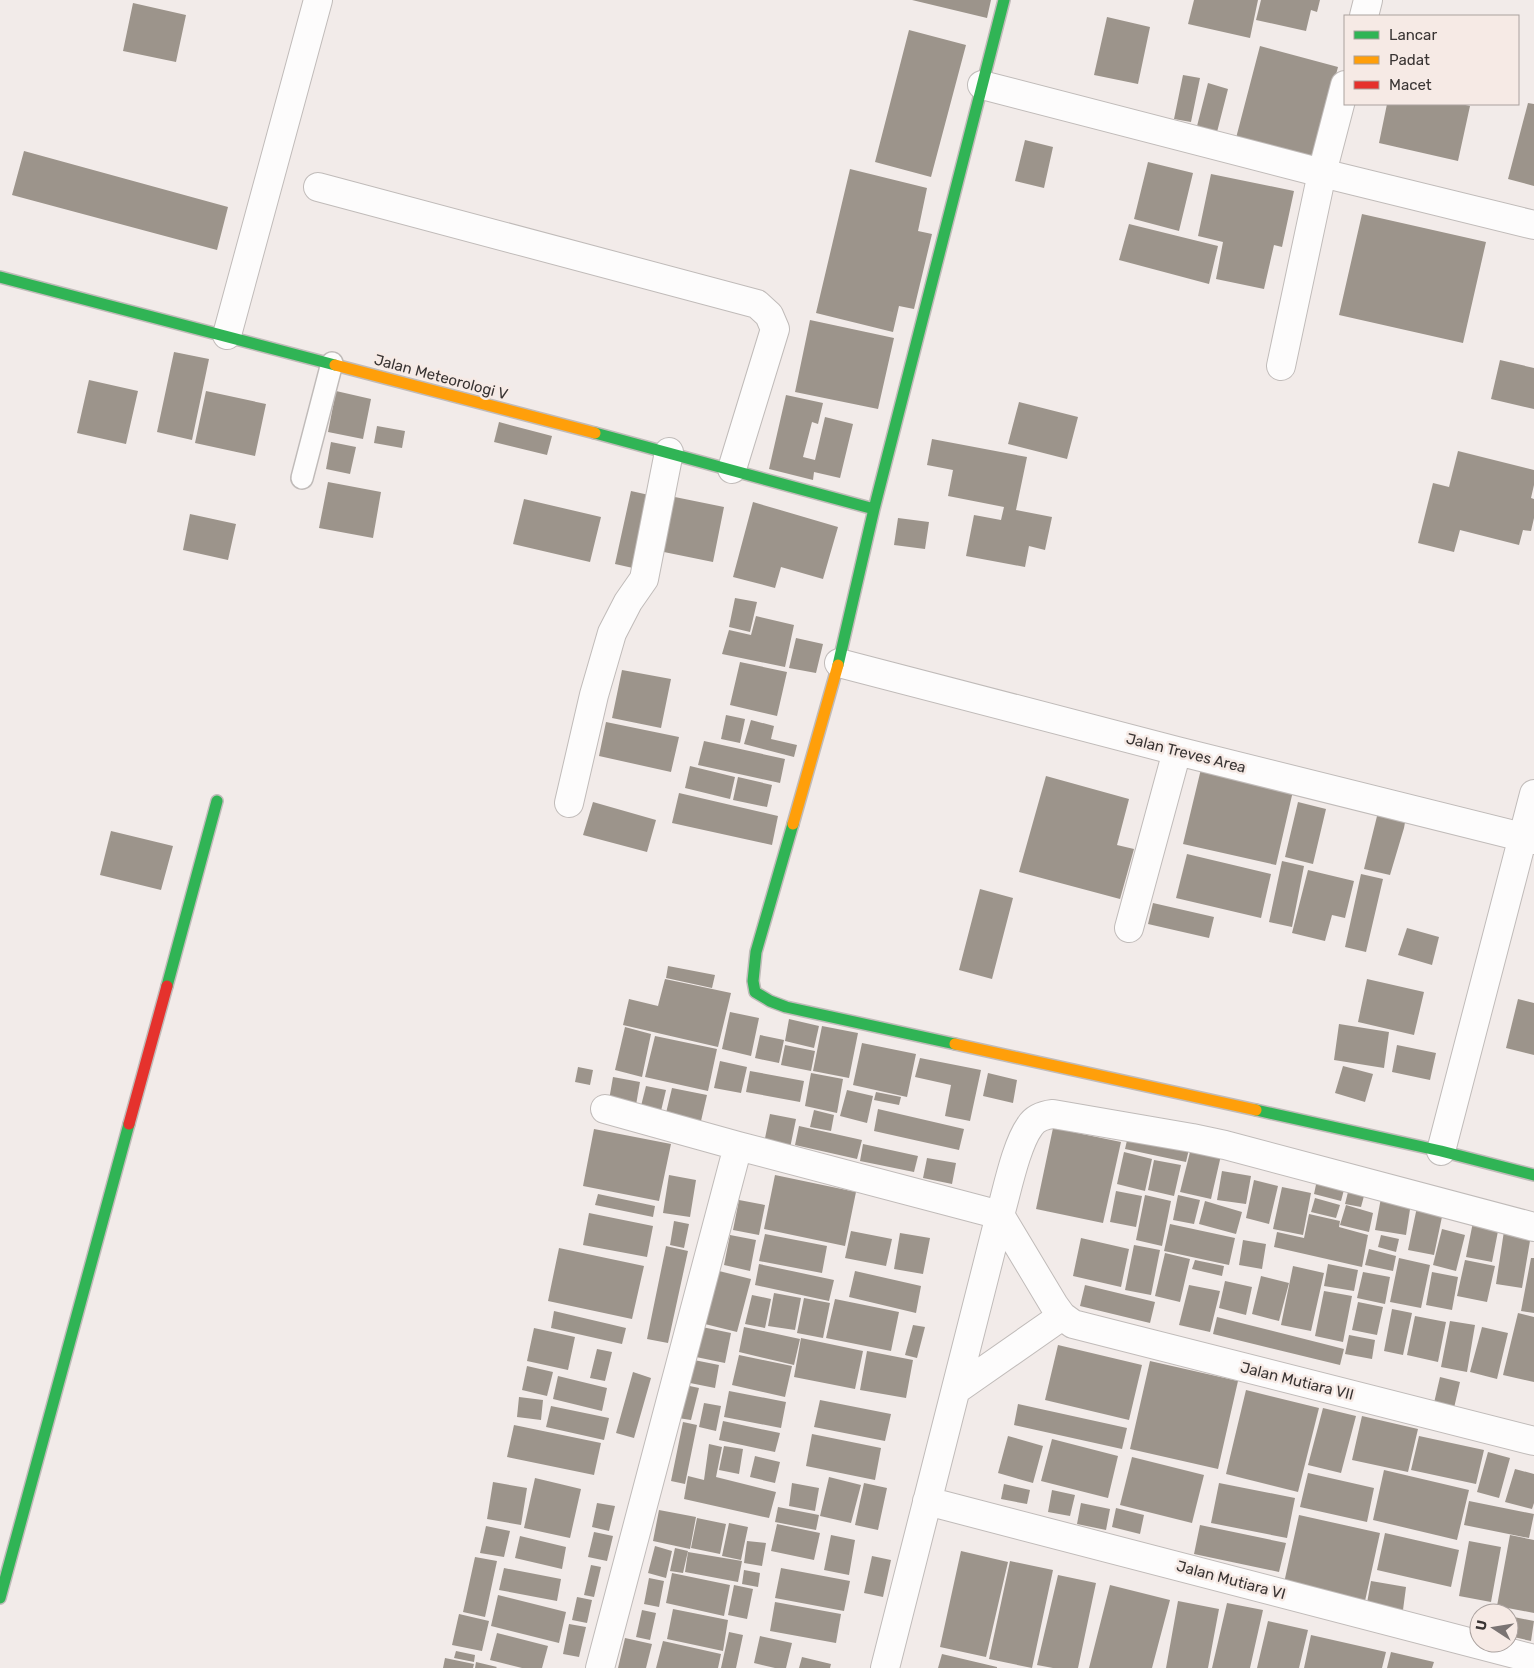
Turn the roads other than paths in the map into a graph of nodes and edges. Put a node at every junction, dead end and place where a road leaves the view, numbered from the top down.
1 (318, 0) edge
2 (1004, 0) edge
3 (1368, 0) edge
4 (1364, 15) edge
5 (982, 85) junction
6 (1344, 89) edge
7 (1322, 173) junction
8 (318, 188) dead end
9 (1534, 225) edge
10 (0, 278) edge
11 (227, 335) junction
12 (332, 363) junction
13 (1281, 366) dead end
14 (670, 452) junction
15 (732, 470) junction
16 (302, 478) dead end
17 (874, 509) junction
18 (839, 664) junction
19 (1177, 751) junction
20 (1534, 794) edge
21 (217, 801) dead end
22 (569, 803) dead end
23 (1529, 839) edge
24 (1129, 928) dead end
25 (605, 1109) dead end
26 (738, 1146) junction
27 (1441, 1151) junction
28 (1534, 1175) edge
29 (1000, 1215) junction
30 (1534, 1226) edge
31 (1062, 1316) junction
32 (956, 1390) junction
33 (1534, 1441) edge
34 (927, 1501) junction
35 (0, 1598) edge
36 (1534, 1660) edge
37 (600, 1668) edge
38 (885, 1668) edge

1 - 11 street
2 - 5 street
3 - 4 street
5 - 7 street
5 - 17 street
6 - 7 street
7 - 9 street
7 - 13 street
8 - 15 street
10 - 11 street, Jalan Meteorologi V
11 - 12 street, Jalan Meteorologi V
12 - 14 street, Jalan Meteorologi V
12 - 16 lane
14 - 15 street, Jalan Meteorologi V
14 - 22 street
15 - 17 street, Jalan Meteorologi V
17 - 18 street
18 - 19 street, Jalan Treves Area
18 - 27 street
19 - 23 street, Jalan Treves Area
19 - 24 street
20 - 23 street
21 - 35 street
23 - 27 street
25 - 26 street
26 - 29 street
26 - 37 street
27 - 28 street
29 - 30 street
29 - 31 street
29 - 32 street
31 - 32 street
31 - 33 street, Jalan Mutiara VII
32 - 34 street
34 - 36 street, Jalan Mutiara VI
34 - 38 street

